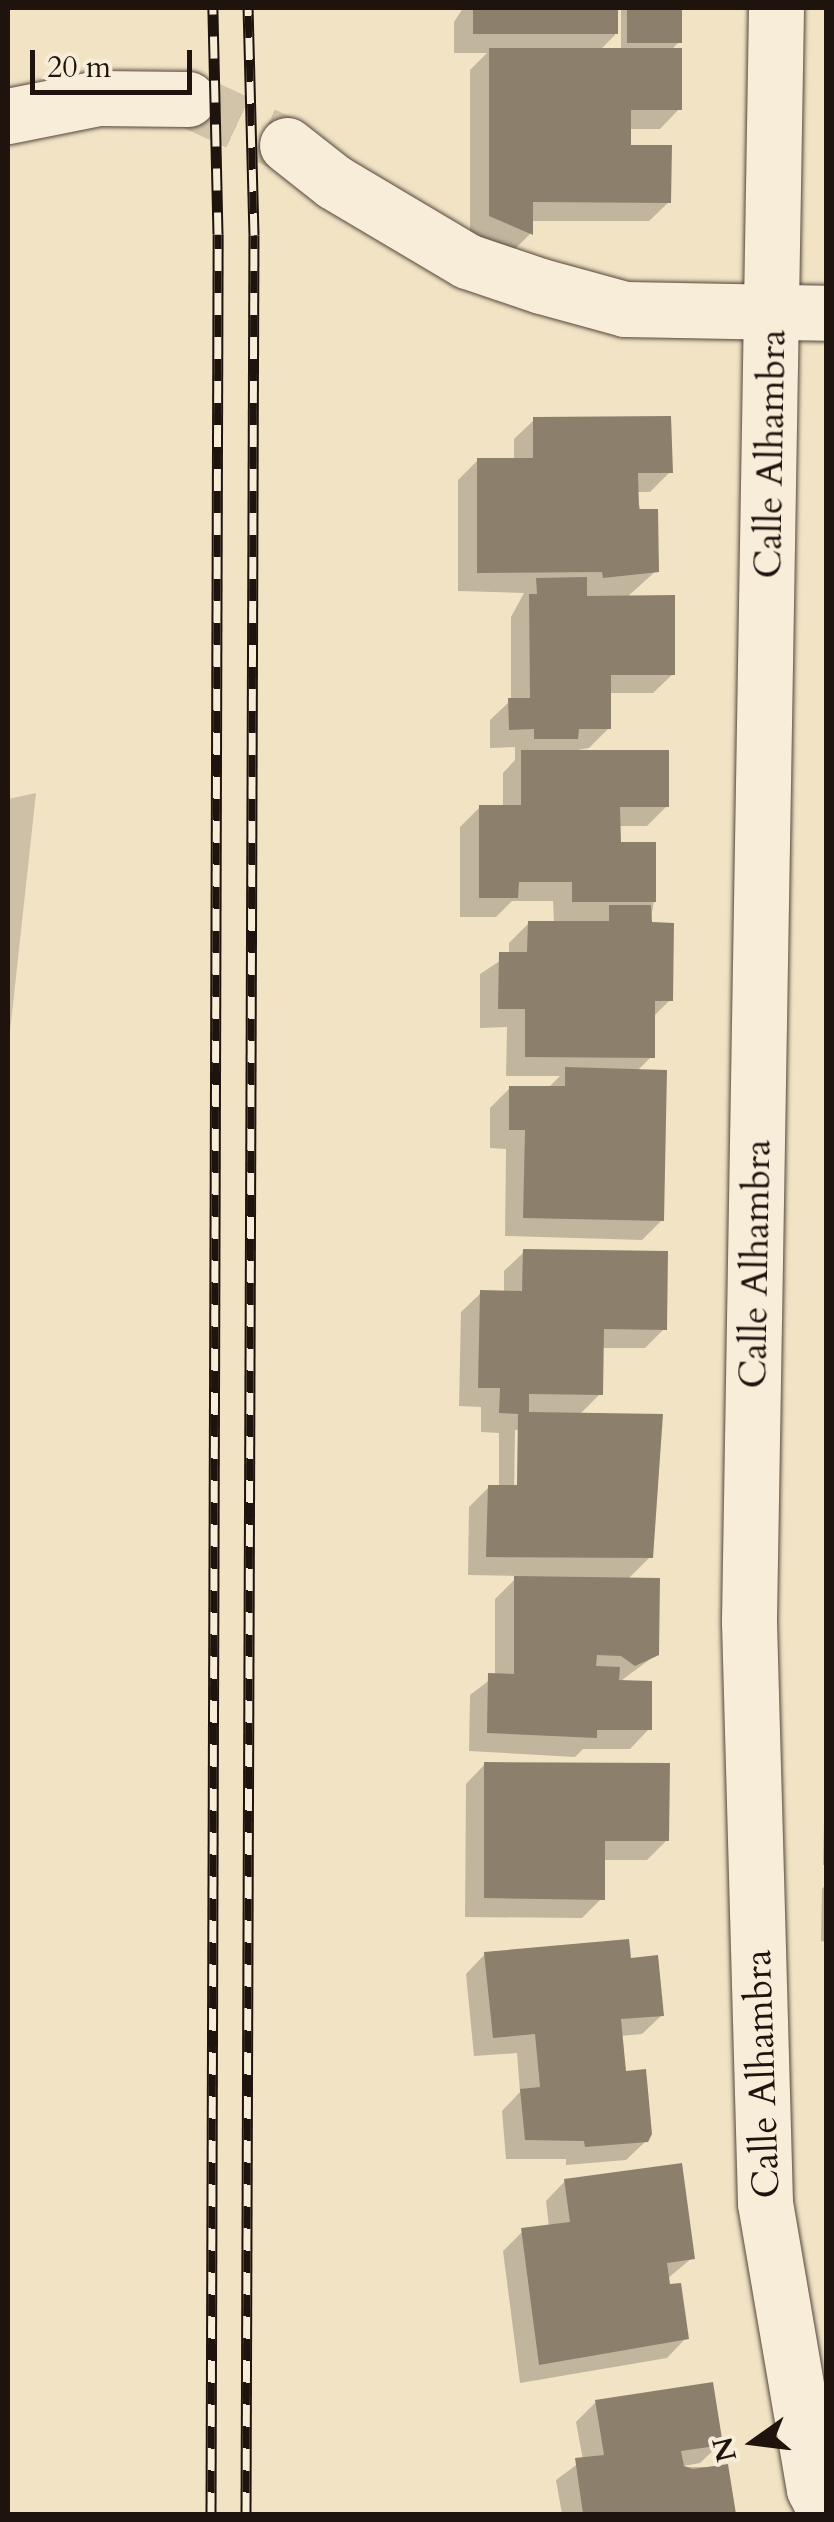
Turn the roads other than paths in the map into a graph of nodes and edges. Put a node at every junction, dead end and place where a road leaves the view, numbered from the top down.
1 (776, 8) edge
2 (188, 100) tunnel mouth
3 (8, 116) edge
4 (286, 145) tunnel mouth
5 (800, 312) edge
6 (826, 2514) edge

1 - 5 street, Calle Alhambra
2 - 3 street
4 - 5 street
5 - 6 street, Calle Alhambra

